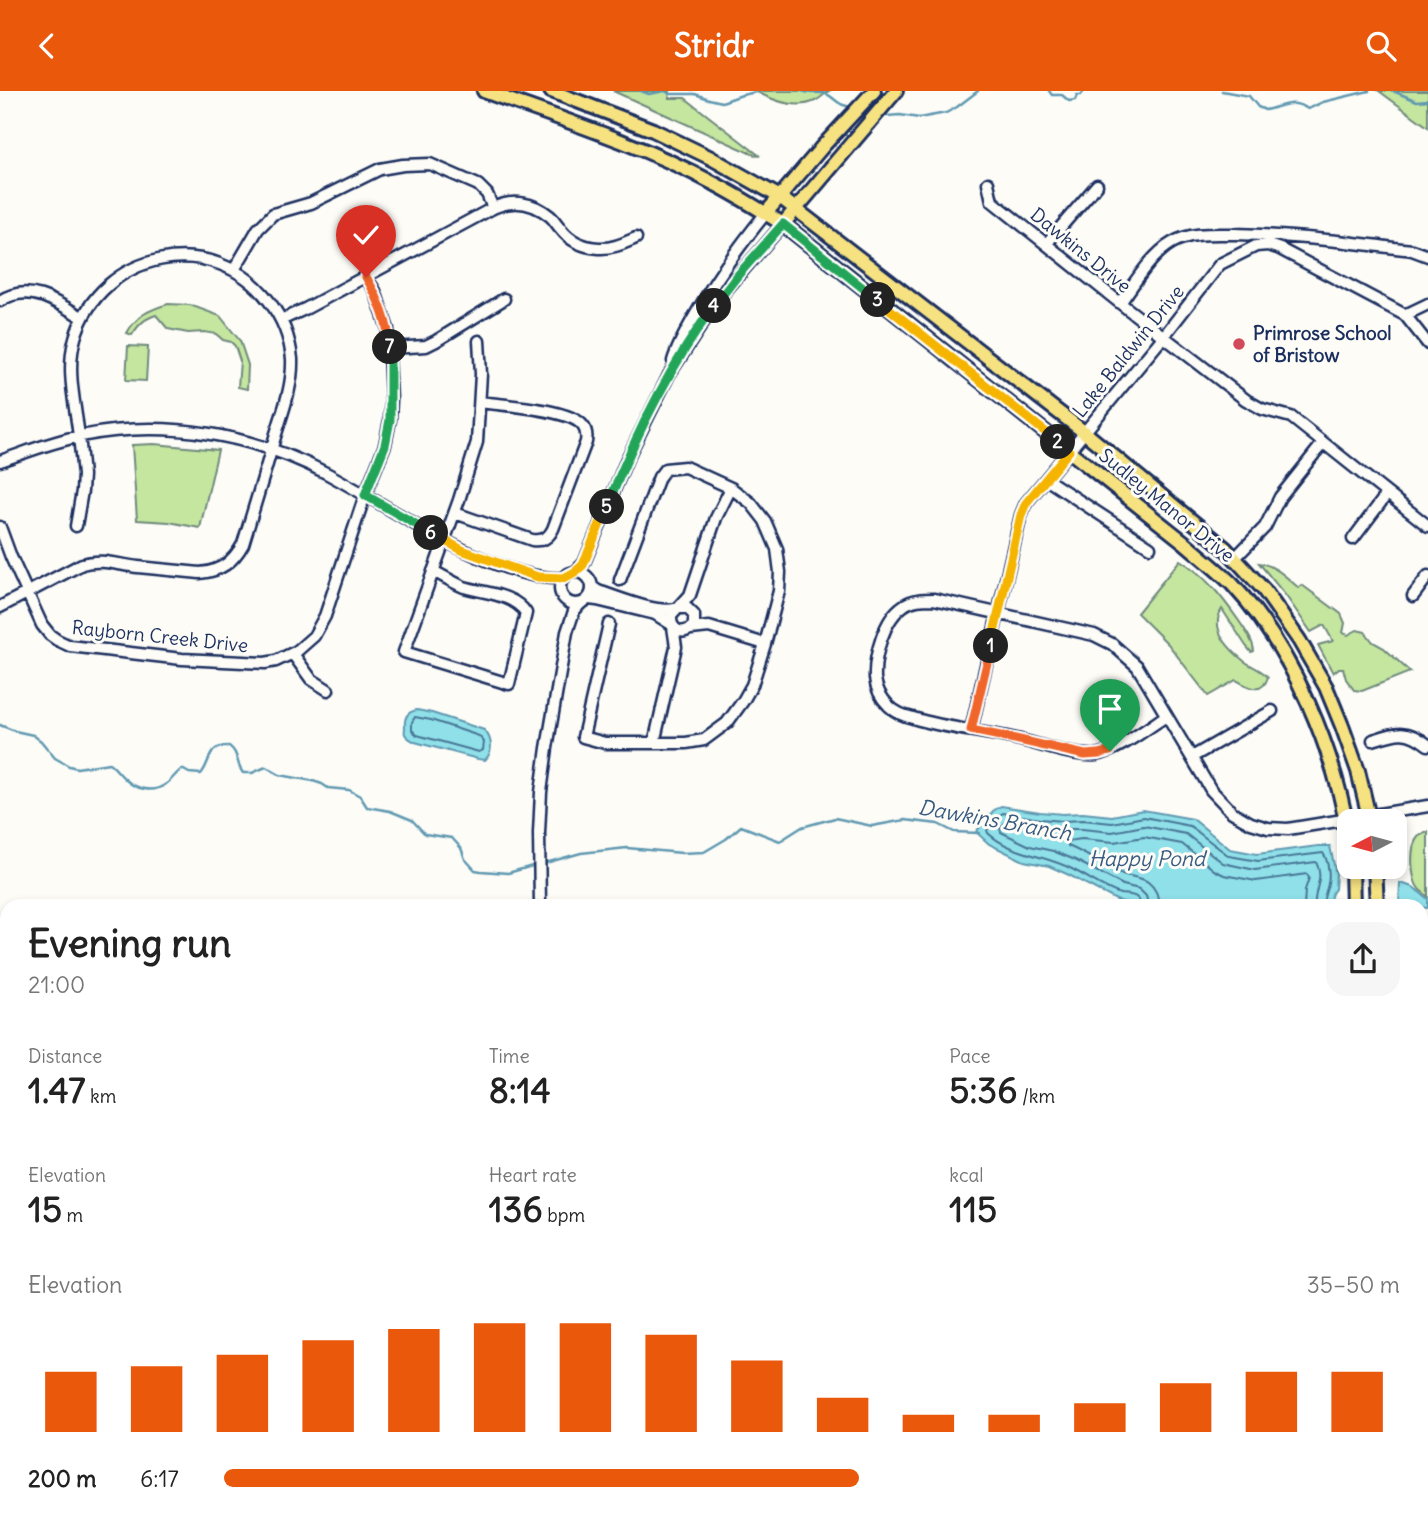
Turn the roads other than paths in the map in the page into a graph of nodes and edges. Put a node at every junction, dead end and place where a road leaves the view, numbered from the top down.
1 (484, 91) edge
2 (551, 91) edge
3 (896, 91) edge
4 (871, 95) edge
5 (988, 183) dead end
6 (1097, 185) dead end
7 (780, 197) junction
8 (494, 208) junction
9 (796, 209) junction
10 (766, 213) junction
11 (783, 224) junction
12 (636, 238) dead end
13 (1047, 243) junction
14 (1428, 256) edge
15 (234, 270) junction
16 (366, 277) junction
17 (504, 299) dead end
18 (0, 301) edge
19 (1119, 303) junction
20 (1428, 305) edge
21 (1405, 314) junction
22 (83, 318) junction
23 (281, 320) junction
24 (1164, 336) junction
25 (480, 341) dead end
26 (1428, 344) edge
27 (390, 348) junction
28 (669, 375) junction
29 (480, 402) junction
30 (1084, 432) junction
31 (79, 436) junction
32 (1323, 443) junction
33 (272, 450) junction
34 (1069, 451) junction
35 (0, 461) edge
36 (1046, 479) junction
37 (731, 488) junction
38 (1387, 494) junction
39 (365, 495) junction
40 (455, 513) junction
41 (76, 526) dead end
42 (1428, 526) edge
43 (0, 527) edge
44 (597, 532) junction
45 (1353, 538) dead end
46 (445, 540) junction
47 (1150, 547) dead end
48 (1235, 558) junction
49 (433, 571) junction
50 (575, 572) junction
51 (1428, 576) edge
52 (538, 577) junction
53 (564, 578) junction
54 (621, 580) dead end
55 (591, 584) junction
56 (27, 593) junction
57 (690, 595) junction
58 (563, 596) junction
59 (1413, 596) dead end
60 (584, 602) junction
61 (0, 607) edge
62 (677, 608) junction
63 (693, 613) junction
64 (998, 615) junction
65 (608, 624) dead end
66 (672, 625) junction
67 (709, 627) junction
68 (690, 630) junction
69 (567, 632) junction
70 (765, 645) junction
71 (676, 647) junction
72 (293, 654) junction
73 (328, 690) dead end
74 (1272, 711) dead end
75 (1166, 716) junction
76 (971, 730) junction
77 (1373, 740) dead end
78 (654, 743) junction
79 (1428, 745) edge
80 (1192, 757) junction
81 (1428, 806) edge
82 (1343, 809) edge
83 (1368, 809) edge
84 (1407, 810) edge
85 (1337, 821) edge
86 (1352, 879) edge
87 (1376, 879) edge
88 (540, 899) edge
89 (1353, 899) edge
90 (1377, 899) edge

1 - 10 main road, Sudley Manor Drive
2 - 7 main road, Sudley Manor Drive
3 - 9 main road
4 - 7 main road
5 - 13 street, Dawkins Drive
6 - 13 street
7 - 9 main road, Sudley Manor Drive
7 - 10 main road
8 - 12 street
8 - 15 street
8 - 16 street
9 - 11 main road
9 - 30 main road, Sudley Manor Drive
10 - 11 main road, Sudley Manor Drive
10 - 28 street
11 - 28 street
11 - 34 main road, Sudley Manor Drive
13 - 19 street, Dawkins Drive
14 - 19 street
15 - 22 street
15 - 23 street
16 - 23 street
16 - 27 street, Rayborn Creek Drive
17 - 27 street
18 - 22 street
19 - 24 street, Dawkins Drive
20 - 21 street
21 - 24 street, Lake Baldwin Drive
21 - 26 street, Lake Baldwin Drive
22 - 31 street
23 - 33 street
24 - 30 street, Lake Baldwin Drive
24 - 32 street, Dawkins Drive
25 - 29 street
27 - 39 street, Rayborn Creek Drive
28 - 44 street
29 - 40 street
29 - 40 street
30 - 34 street, Lake Baldwin Drive
30 - 48 main road, Sudley Manor Drive
31 - 33 street
31 - 35 street
31 - 41 street
32 - 38 street, Dawkins Drive
32 - 48 street
33 - 39 street
33 - 56 street
34 - 36 street, Lake Baldwin Drive
34 - 82 main road, Sudley Manor Drive
36 - 47 street
36 - 64 street, Lake Baldwin Drive
37 - 54 street
37 - 57 street
37 - 70 street
38 - 42 street, Dawkins Drive
38 - 45 street
39 - 46 street
39 - 72 street, Rayborn Creek Drive
40 - 46 street
43 - 56 street, Rayborn Creek Drive
44 - 50 street
44 - 55 street
46 - 49 street
46 - 52 street
48 - 83 main road, Sudley Manor Drive
49 - 49 street
50 - 53 street
50 - 55 street
51 - 59 street
52 - 53 street
52 - 58 street
53 - 58 street
55 - 60 street
55 - 62 street
56 - 61 street
56 - 72 street, Rayborn Creek Drive
57 - 62 street
57 - 63 street
58 - 60 street
58 - 69 street
60 - 66 street
60 - 69 street
62 - 63 street
62 - 66 street
63 - 67 street
63 - 68 street
64 - 75 street
64 - 76 street, Lake Baldwin Drive
64 - 76 street
65 - 78 street
66 - 68 street
66 - 71 street
67 - 68 street
67 - 70 street
68 - 71 street
69 - 88 street
70 - 78 street
71 - 78 street
72 - 73 street
74 - 80 street
75 - 76 street
75 - 80 street
77 - 79 street
80 - 85 street
81 - 84 street
86 - 89 main road
87 - 90 main road

